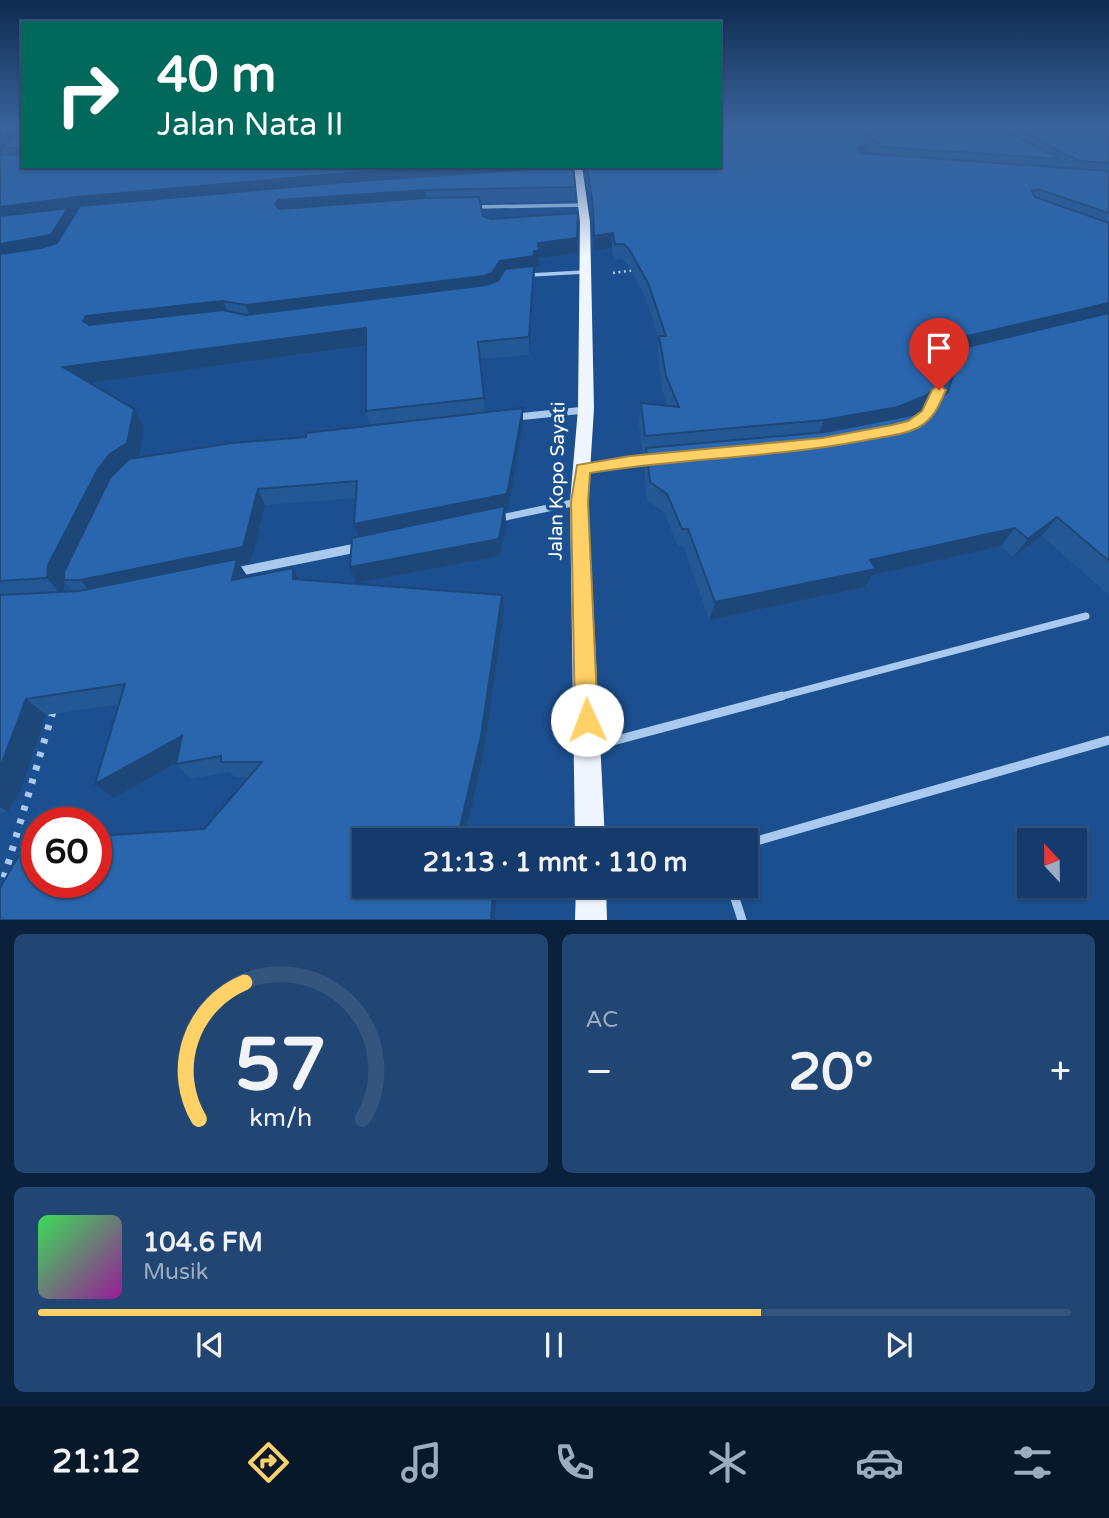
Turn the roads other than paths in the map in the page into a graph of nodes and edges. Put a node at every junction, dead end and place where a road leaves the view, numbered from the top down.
1 (578, 169) edge
2 (483, 206) junction
3 (473, 207) edge
4 (486, 217) edge
5 (581, 217) junction
6 (585, 274) junction
7 (525, 276) edge
8 (958, 357) edge
9 (586, 410) junction
10 (509, 418) edge
11 (920, 419) edge
12 (657, 459) edge
13 (582, 469) junction
14 (579, 502) junction
15 (485, 521) edge
16 (377, 543) edge
17 (229, 574) edge
18 (1086, 615) dead end
19 (1109, 740) edge
20 (587, 748) junction
21 (590, 828) edge
22 (758, 841) edge
23 (735, 898) edge
24 (742, 919) edge

1 - 5 main road, Jalan Kopo Sayati
2 - 3 lane
2 - 4 lane
2 - 5 lane
5 - 6 main road, Jalan Kopo Sayati
6 - 7 lane
6 - 9 main road, Jalan Kopo Sayati
8 - 11 street
9 - 10 street
9 - 13 main road, Jalan Kopo Sayati
12 - 13 street
13 - 14 main road, Jalan Kopo Sayati
14 - 15 street
14 - 20 main road, Jalan Kopo Sayati
16 - 17 street
18 - 20 lane
19 - 22 lane
20 - 21 main road, Jalan Kopo Sayati
23 - 24 lane

